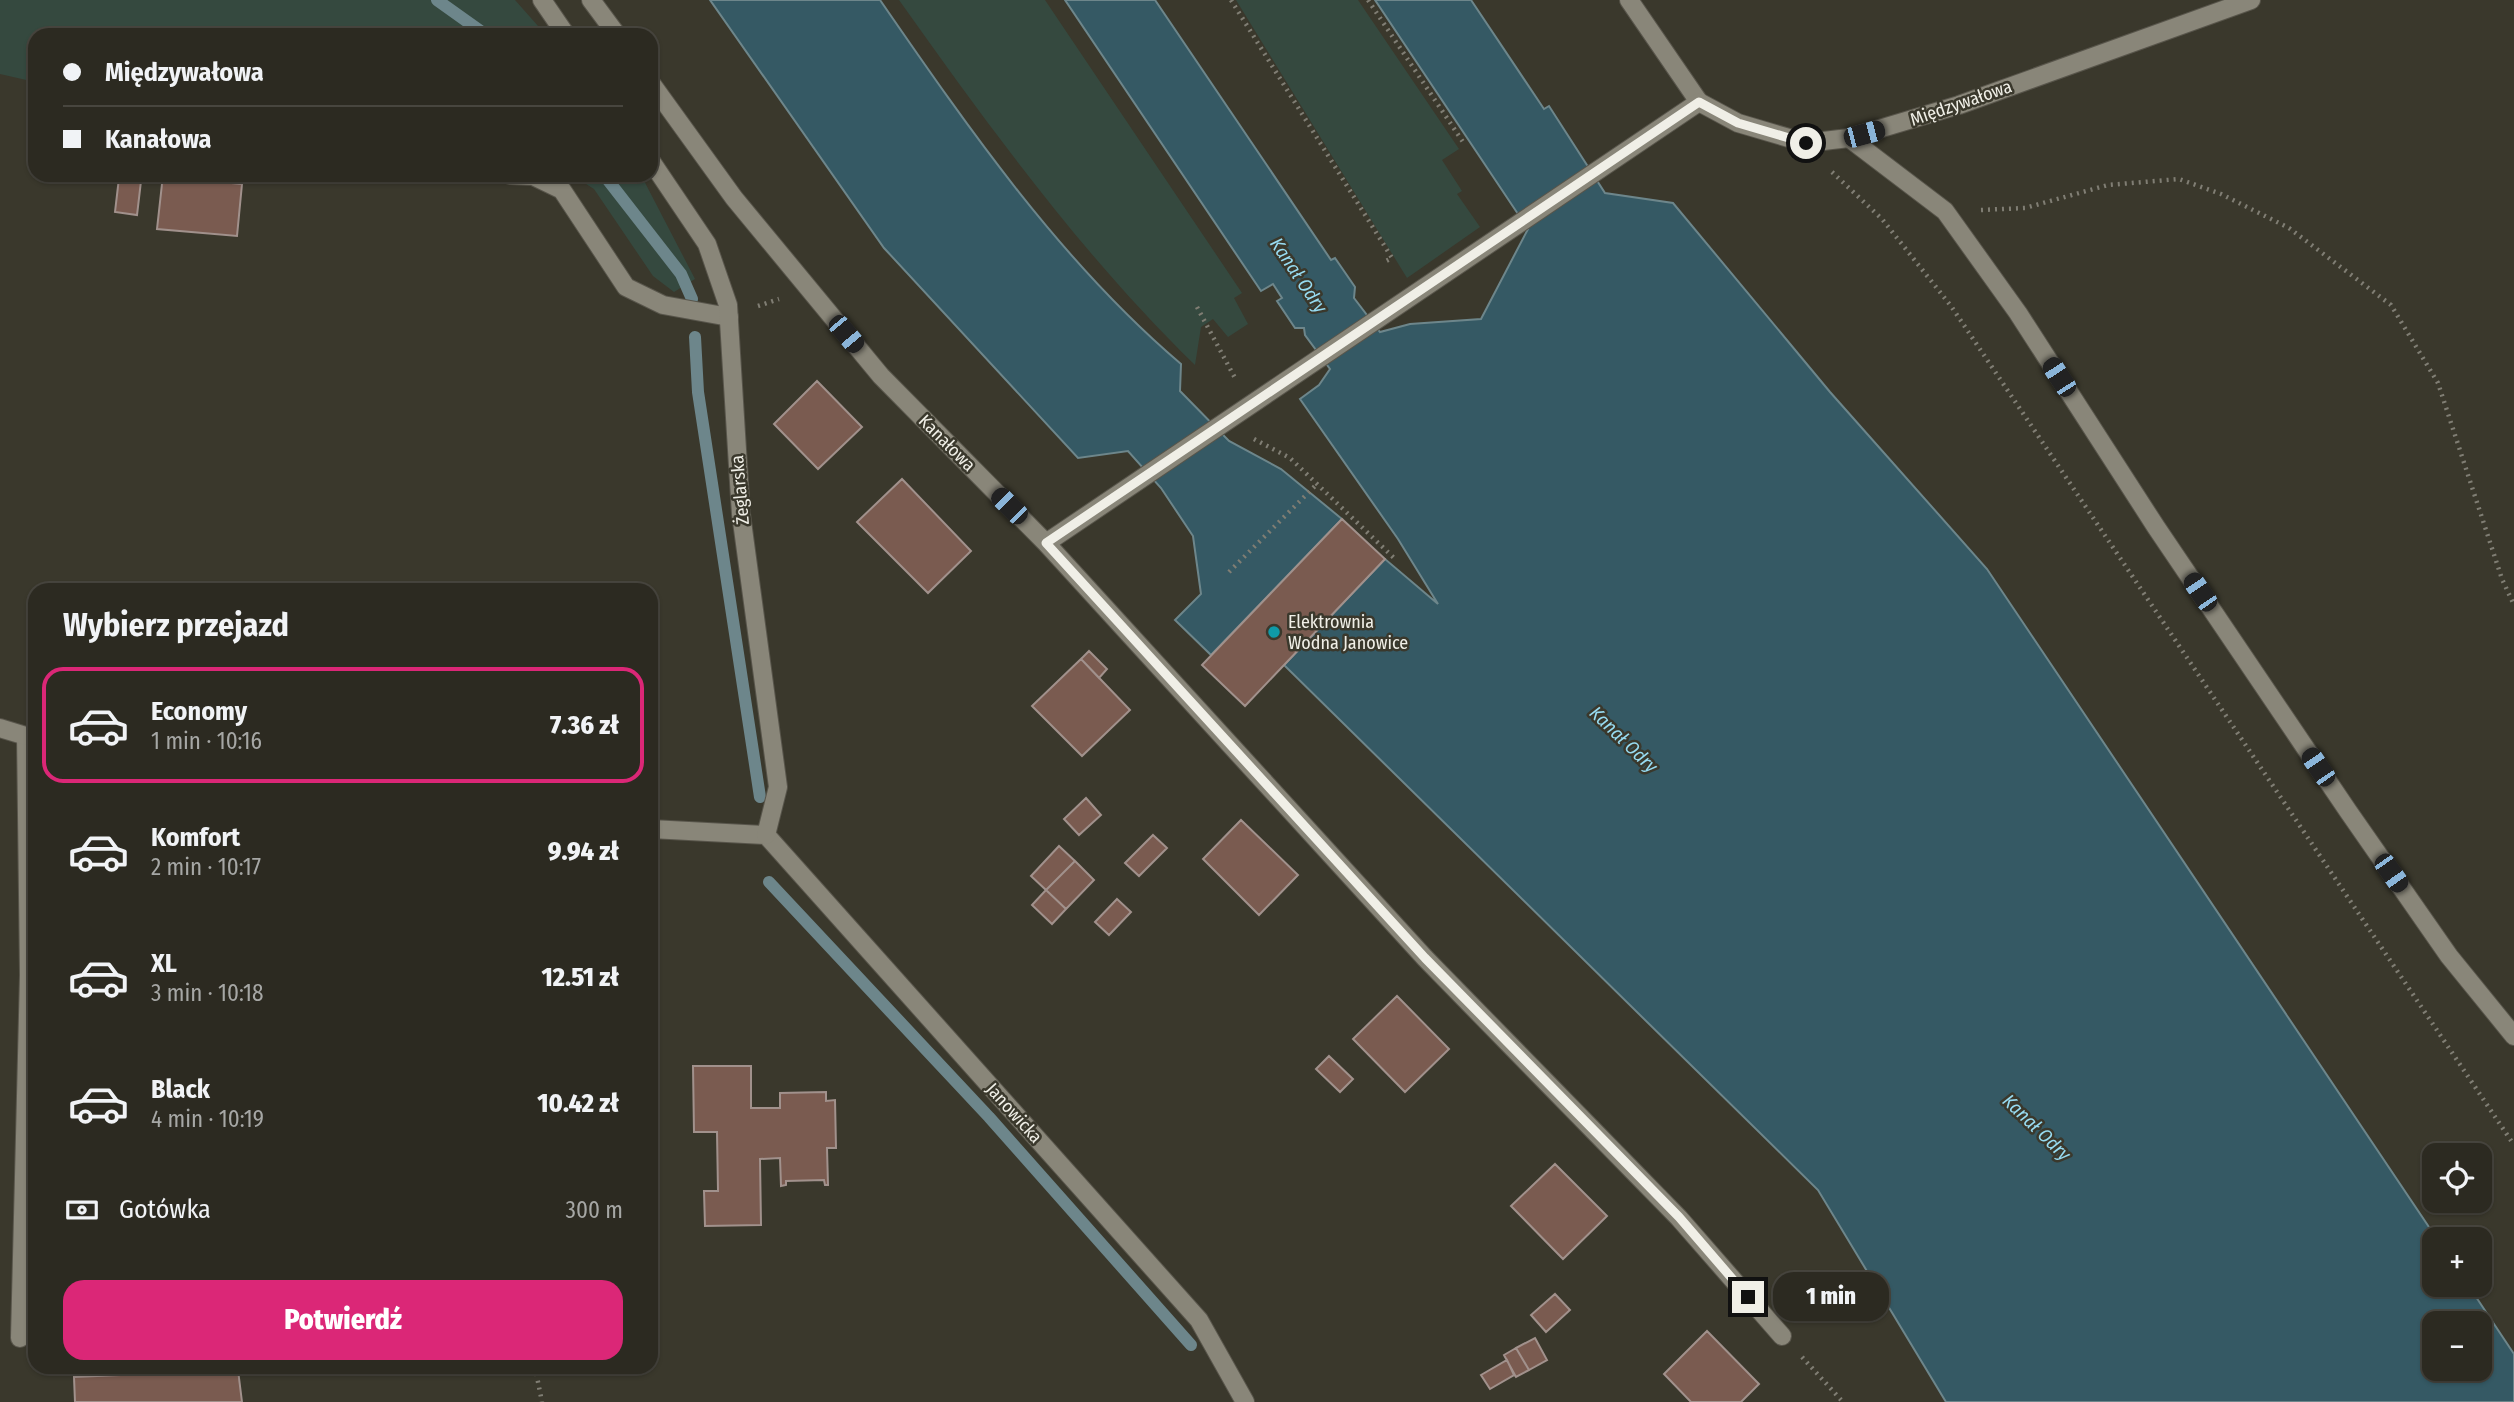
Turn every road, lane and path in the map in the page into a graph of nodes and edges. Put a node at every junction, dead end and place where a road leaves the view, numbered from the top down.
1 (542, 0) edge
2 (592, 0) edge
3 (1231, 0) edge
4 (1368, 0) edge
5 (1629, 0) edge
6 (2251, 0) edge
7 (561, 28) edge
8 (612, 28) edge
9 (658, 93) edge
10 (1699, 102) junction
11 (1849, 138) junction
12 (1463, 142) dead end
13 (658, 171) edge
14 (545, 182) edge
15 (1866, 201) dead end
16 (1945, 211) junction
17 (1384, 262) dead end
18 (811, 291) junction
19 (1197, 307) dead end
20 (729, 317) junction
21 (1250, 407) junction
22 (1251, 437) dead end
23 (1317, 484) junction
24 (1367, 533) junction
25 (1363, 538) dead end
26 (1046, 543) junction
27 (1394, 558) dead end
28 (1229, 572) dead end
29 (2514, 605) edge
30 (0, 728) edge
31 (28, 736) edge
32 (658, 828) edge
33 (766, 835) junction
34 (28, 1015) edge
35 (2514, 1036) edge
36 (2514, 1145) edge
37 (1782, 1336) joint
38 (20, 1339) dead end
39 (536, 1374) edge
40 (542, 1402) edge
41 (1245, 1402) edge
42 (1843, 1402) edge

1 - 7 street
2 - 8 street
3 - 17 path
4 - 12 path
5 - 10 street
6 - 11 street, Międzywałowa
9 - 18 street, Kanałowa
10 - 11 street, Międzywałowa
10 - 21 street
11 - 16 street
13 - 20 street, Żeglarska
14 - 20 street
15 - 36 path
16 - 29 path
16 - 35 street
18 - 20 path
18 - 26 street, Kanałowa
19 - 21 path
20 - 33 street, Żeglarska
21 - 26 street
22 - 23 path
23 - 24 path
23 - 28 path
24 - 25 path
24 - 27 path
26 - 37 street, Kanałowa
30 - 31 street
32 - 33 street
33 - 41 street, Janowicka
34 - 38 street
37 - 42 path
39 - 40 path

